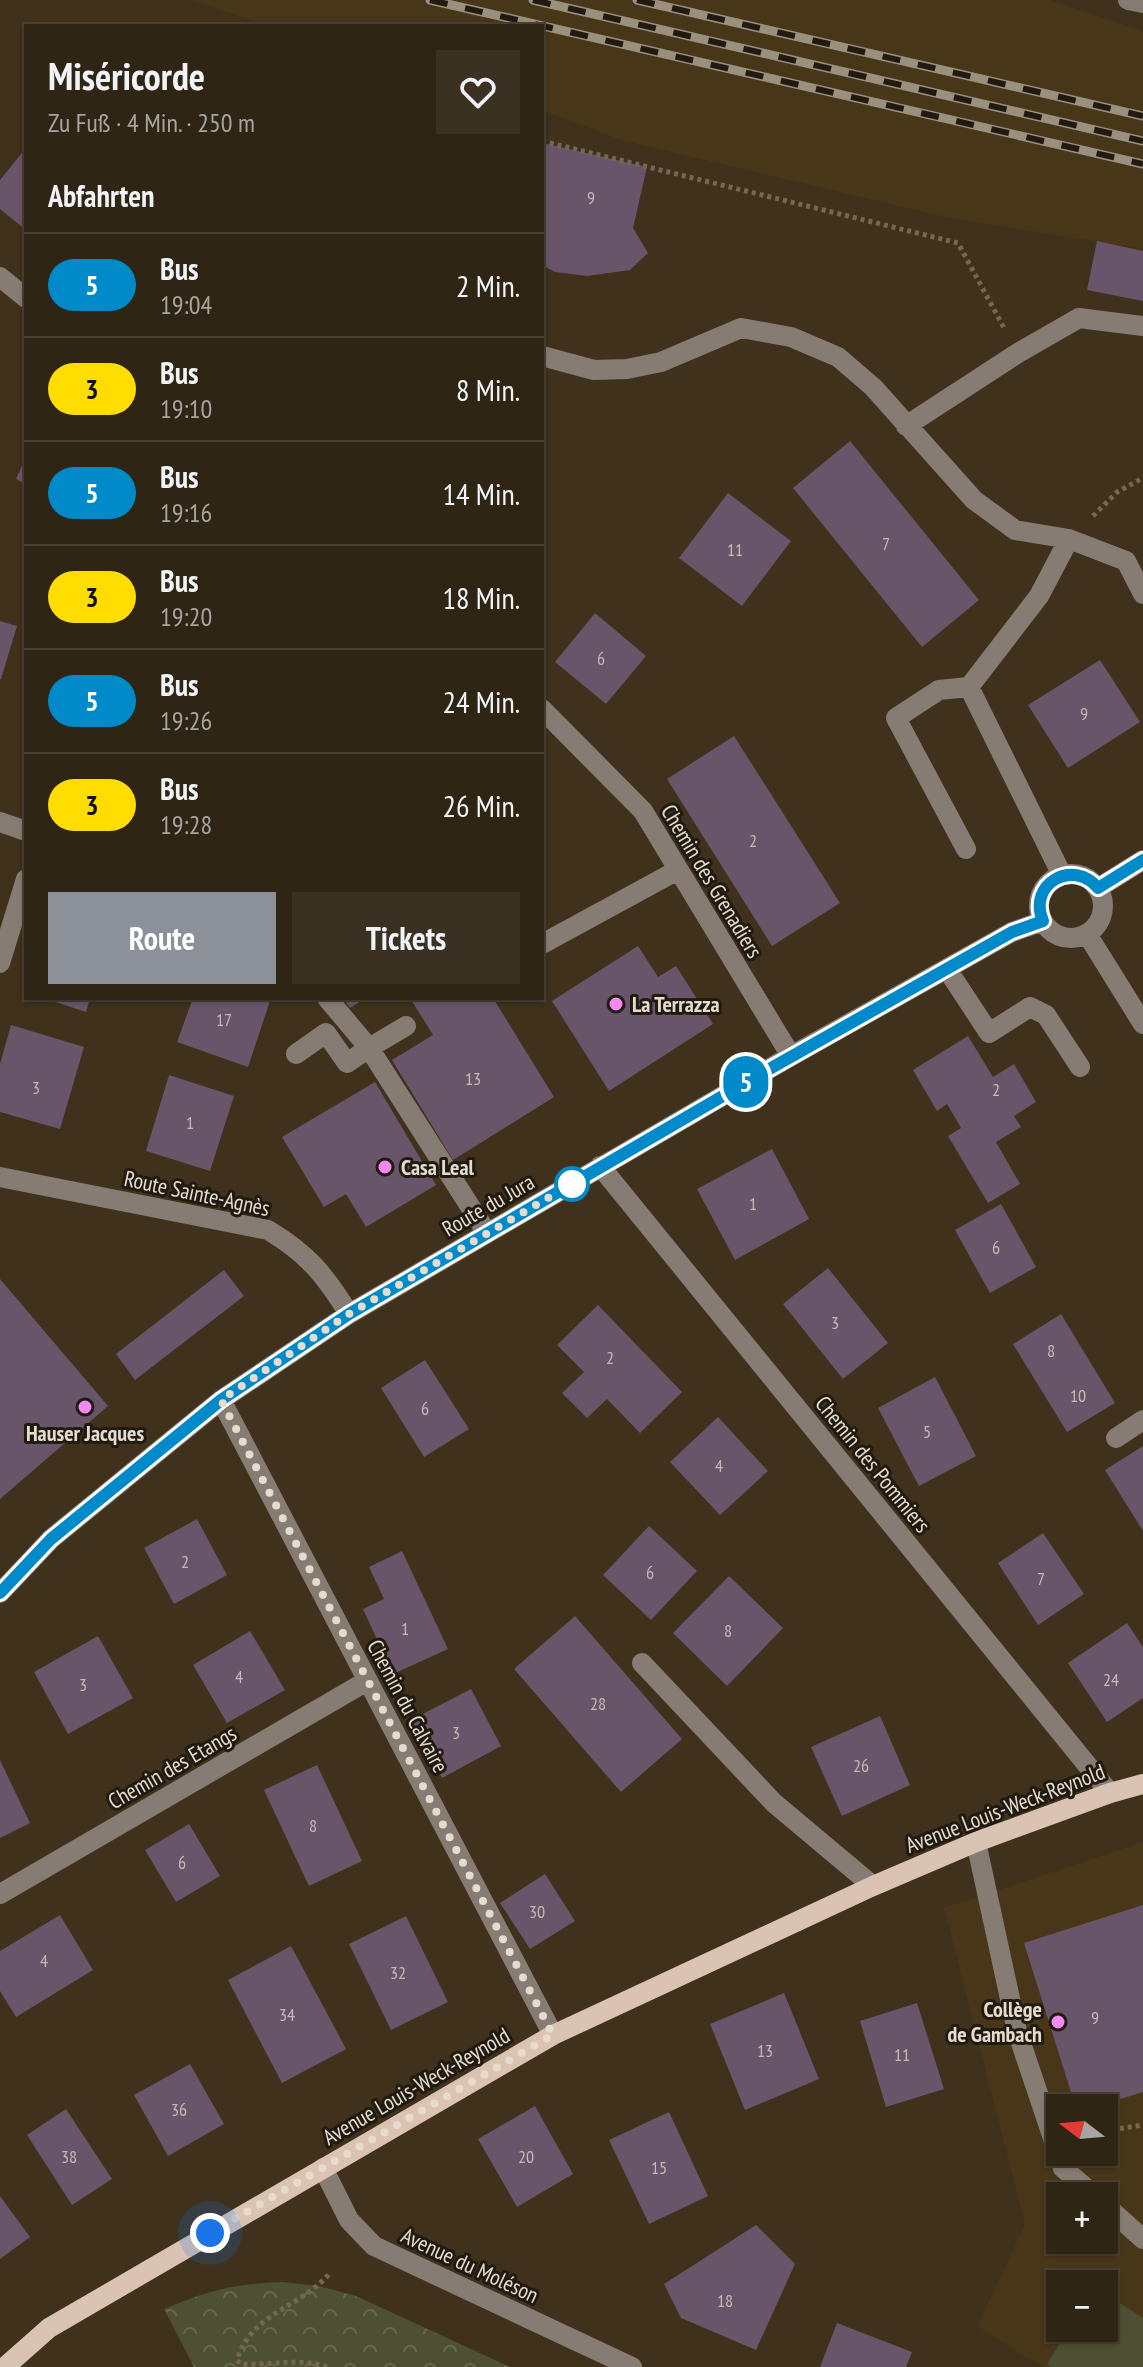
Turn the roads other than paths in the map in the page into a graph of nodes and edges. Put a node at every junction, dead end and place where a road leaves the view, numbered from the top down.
1 (1128, 0) edge
2 (1143, 3) edge
3 (0, 277) edge
4 (24, 296) edge
5 (1143, 326) edge
6 (544, 357) edge
7 (906, 426) junction
8 (1069, 539) junction
9 (1143, 594) edge
10 (969, 687) junction
11 (544, 711) edge
12 (0, 822) edge
13 (24, 830) edge
14 (966, 849) dead end
15 (1143, 860) edge
16 (678, 870) junction
17 (1062, 875) junction
18 (24, 885) edge
19 (1098, 888) junction
20 (1043, 921) junction
21 (1087, 934) junction
22 (544, 943) edge
23 (0, 963) edge
24 (947, 969) junction
25 (329, 1000) edge
26 (1143, 1024) edge
27 (406, 1026) dead end
28 (369, 1048) junction
29 (296, 1054) dead end
30 (791, 1056) junction
31 (1080, 1067) dead end
32 (600, 1166) junction
33 (0, 1177) edge
34 (487, 1233) junction
35 (349, 1314) junction
36 (221, 1400) junction
37 (1143, 1420) edge
38 (1116, 1438) dead end
39 (0, 1593) edge
40 (642, 1663) dead end
41 (367, 1681) junction
42 (1143, 1784) edge
43 (1110, 1793) junction
44 (976, 1842) junction
45 (873, 1886) junction
46 (0, 1894) edge
47 (553, 2035) junction
48 (323, 2168) junction
49 (1079, 2182) edge
50 (1118, 2217) edge
51 (1143, 2239) edge
52 (5, 2367) edge
53 (632, 2367) edge

1 - 2 street
3 - 4 street
5 - 7 street
6 - 7 street
7 - 8 street
8 - 9 street
8 - 10 street
10 - 14 street
10 - 17 street
11 - 16 street, Chemin des Grenadiers
12 - 13 street
15 - 19 street
16 - 22 street
16 - 30 street, Chemin des Grenadiers
17 - 19 street
17 - 20 street
18 - 23 street
19 - 21 street
20 - 21 street
20 - 24 street, Route du Jura
21 - 26 street
24 - 30 street, Route du Jura
24 - 31 street
25 - 28 street
27 - 28 street
28 - 29 street
28 - 34 street
30 - 32 street, Route du Jura
32 - 34 street, Route du Jura
32 - 43 street, Chemin des Pommiers
33 - 35 street, Route Sainte-Agnès
34 - 35 street, Route du Jura
35 - 36 street, Route du Jura
36 - 39 street, Route du Jura
36 - 41 street, Chemin du Calvaire
37 - 38 street
40 - 45 street
41 - 46 street, Chemin des Etangs
41 - 47 street, Chemin du Calvaire
42 - 43 main road, Avenue Louis-Weck-Reynold
43 - 44 main road, Avenue Louis-Weck-Reynold
44 - 45 main road, Avenue Louis-Weck-Reynold
44 - 49 street
45 - 47 main road, Avenue Louis-Weck-Reynold
47 - 48 main road, Avenue Louis-Weck-Reynold
48 - 52 main road, Avenue Louis-Weck-Reynold
48 - 53 street, Avenue du Moléson
50 - 51 street

